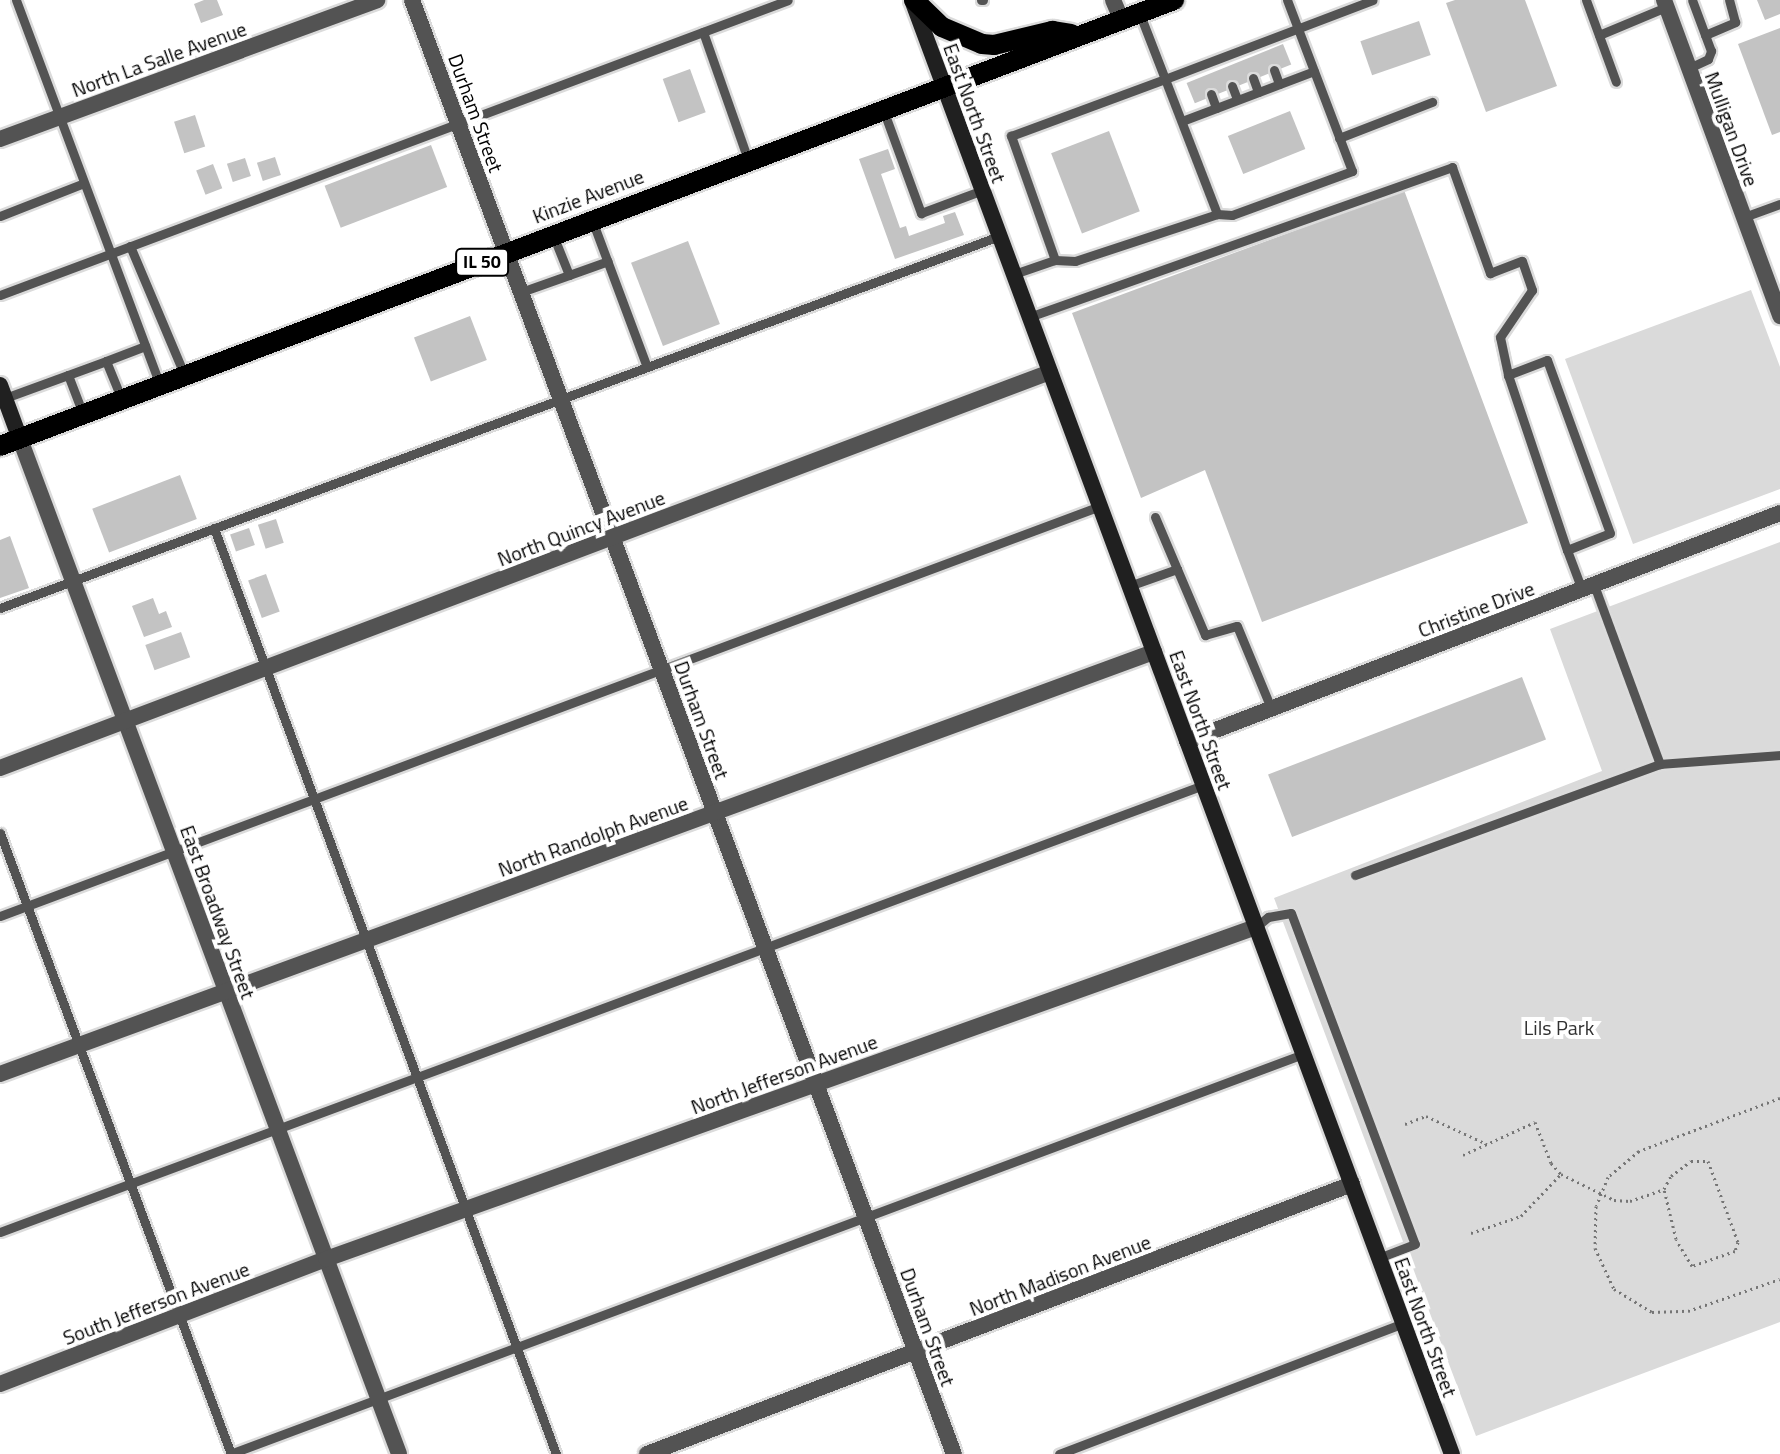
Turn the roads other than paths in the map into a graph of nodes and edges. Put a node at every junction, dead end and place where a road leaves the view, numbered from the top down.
1 (16, 0) edge
2 (377, 0) edge
3 (412, 0) edge
4 (788, 0) edge
5 (913, 0) edge
6 (1174, 0) edge
7 (1287, 0) edge
8 (1373, 0) edge
9 (1586, 0) edge
10 (1692, 0) edge
11 (1729, 0) edge
12 (1665, 4) edge
13 (1124, 11) edge
14 (1298, 28) junction
15 (703, 32) junction
16 (1078, 35) junction
17 (1599, 35) junction
18 (1705, 35) junction
19 (1689, 68) junction
20 (1274, 70) dead end
21 (1314, 71) junction
22 (1253, 78) dead end
23 (1165, 79) junction
24 (1616, 82) dead end
25 (1279, 84) junction
26 (943, 85) junction
27 (1232, 86) dead end
28 (1258, 92) junction
29 (1211, 94) dead end
30 (1237, 99) junction
31 (1432, 102) dead end
32 (882, 108) junction
33 (1216, 108) junction
34 (60, 117) junction
35 (1182, 121) junction
36 (459, 124) junction
37 (1339, 138) junction
38 (0, 139) edge
39 (748, 160) junction
40 (84, 183) junction
41 (983, 190) junction
42 (1780, 204) edge
43 (1217, 214) junction
44 (0, 216) edge
45 (1744, 217) junction
46 (592, 220) junction
47 (553, 235) junction
48 (999, 236) junction
49 (130, 246) junction
50 (506, 252) junction
51 (111, 254) junction
52 (1055, 260) junction
53 (608, 261) junction
54 (1014, 274) junction
55 (569, 275) junction
56 (521, 292) junction
57 (0, 295) edge
58 (1778, 305) edge
59 (1029, 317) junction
60 (145, 346) junction
61 (106, 361) junction
62 (647, 367) junction
63 (1050, 372) junction
64 (68, 375) junction
65 (1508, 375) junction
66 (185, 376) junction
67 (160, 385) junction
68 (2, 392) edge
69 (561, 399) junction
70 (122, 400) junction
71 (83, 415) junction
72 (20, 439) junction
73 (0, 446) edge
74 (1100, 506) junction
75 (1780, 513) edge
76 (1155, 517) dead end
77 (214, 528) junction
78 (613, 538) junction
79 (1567, 550) junction
80 (1177, 569) junction
81 (73, 581) junction
82 (1129, 586) junction
83 (1588, 587) junction
84 (0, 608) edge
85 (1154, 652) junction
86 (264, 669) junction
87 (662, 670) junction
88 (1271, 708) junction
89 (126, 722) junction
90 (1187, 741) junction
91 (1780, 755) edge
92 (1660, 764) junction
93 (0, 768) edge
94 (1203, 785) junction
95 (313, 800) junction
96 (715, 812) junction
97 (0, 833) edge
98 (174, 852) junction
99 (1355, 875) dead end
100 (27, 906) junction
101 (0, 916) edge
102 (1256, 927) junction
103 (365, 940) junction
104 (765, 948) junction
105 (226, 991) junction
106 (79, 1044) junction
107 (1303, 1054) junction
108 (0, 1074) edge
109 (416, 1077) junction
110 (816, 1084) junction
111 (278, 1129) junction
112 (131, 1184) junction
113 (1352, 1184) junction
114 (465, 1209) junction
115 (865, 1217) junction
116 (0, 1232) edge
117 (1379, 1258) junction
118 (326, 1259) junction
119 (180, 1315) junction
120 (1403, 1323) junction
121 (516, 1347) junction
122 (915, 1351) junction
123 (0, 1384) edge
124 (378, 1399) junction
125 (231, 1454) edge
126 (399, 1454) edge
127 (556, 1454) edge
128 (647, 1454) edge
129 (954, 1454) edge
130 (1059, 1454) edge
131 (1452, 1454) edge

1 - 34 lane
2 - 34 street, North La Salle Avenue
3 - 36 street, Durham Street
4 - 15 lane
5 - 16 main road
5 - 26 street, East North Street
6 - 13 main road, Kinzie Avenue / IL 50
7 - 14 lane
8 - 14 lane
9 - 17 lane
10 - 18 lane
11 - 18 lane
12 - 17 lane
12 - 19 street, Mulligan Drive
13 - 16 main road, Kinzie Avenue / IL 50
13 - 23 lane
14 - 21 lane
14 - 23 lane
15 - 36 lane
15 - 39 lane
16 - 26 main road, Kinzie Avenue / IL 50
17 - 24 lane
18 - 19 lane
19 - 45 street, Mulligan Drive
20 - 25 lane
21 - 25 lane
21 - 37 lane
22 - 28 lane
23 - 35 lane
23 - 52 lane
25 - 28 lane
26 - 32 main road, Kinzie Avenue / IL 50
26 - 41 street, East North Street
27 - 30 lane
28 - 30 lane
29 - 33 lane
30 - 33 lane
31 - 37 lane
32 - 39 main road, Kinzie Avenue / IL 50
32 - 41 lane
33 - 35 lane
34 - 38 street, North La Salle Avenue
34 - 40 lane
35 - 43 lane
36 - 49 lane
36 - 50 street, Durham Street
37 - 43 lane
39 - 46 main road, Kinzie Avenue / IL 50
40 - 44 lane
40 - 51 lane
41 - 48 street, East North Street
42 - 45 lane
43 - 52 lane
45 - 58 street, Mulligan Drive
46 - 47 main road, Kinzie Avenue / IL 50
46 - 53 lane
47 - 50 main road, Kinzie Avenue / IL 50
47 - 55 lane
48 - 54 street, East North Street
48 - 62 lane
49 - 51 lane
49 - 66 lane
50 - 56 street, Durham Street
50 - 66 main road, Kinzie Avenue / IL 50
51 - 57 lane
51 - 60 lane
52 - 54 lane
53 - 55 lane
53 - 62 lane
54 - 59 street, East North Street
55 - 56 lane
56 - 69 street, Durham Street
59 - 63 street, East North Street
59 - 65 lane
60 - 61 lane
60 - 67 lane
61 - 64 lane
61 - 70 lane
62 - 69 lane
63 - 74 street, East North Street
63 - 78 street, North Quincy Avenue
64 - 68 lane
64 - 71 lane
65 - 79 lane
65 - 79 lane
66 - 67 main road, Kinzie Avenue / IL 50
67 - 70 main road, Kinzie Avenue / IL 50
68 - 72 street, East Broadway Street
69 - 77 lane
69 - 78 street, Durham Street
70 - 71 main road, Kinzie Avenue / IL 50
71 - 72 main road, Kinzie Avenue / IL 50
72 - 73 main road, IL 50
72 - 81 street, East Broadway Street
74 - 82 street, East North Street
74 - 87 lane
75 - 83 street, Christine Drive
76 - 80 lane
77 - 81 lane
77 - 86 lane
78 - 86 street, North Quincy Avenue
78 - 87 street, Durham Street
79 - 83 lane
80 - 82 lane
80 - 88 lane
81 - 84 lane
81 - 89 street, East Broadway Street
82 - 85 street, East North Street
83 - 88 street, Christine Drive
83 - 92 lane
85 - 90 street, East North Street
85 - 96 street, North Randolph Avenue
86 - 89 street, North Quincy Avenue
86 - 95 lane
87 - 95 lane
87 - 96 street, Durham Street
88 - 90 street, Christine Drive
89 - 93 street, North Quincy Avenue
89 - 98 street, East Broadway Street
90 - 94 street, East North Street
91 - 92 lane
92 - 99 lane
94 - 102 street, East North Street
94 - 104 lane
95 - 98 lane
95 - 103 lane
96 - 103 street, North Randolph Avenue
96 - 104 street, Durham Street
97 - 100 lane
98 - 100 lane
98 - 105 street, East Broadway Street
100 - 101 lane
100 - 106 lane
102 - 107 street, East North Street
102 - 110 street, North Jefferson Avenue
102 - 117 lane
103 - 105 street, North Randolph Avenue
103 - 109 lane
104 - 109 lane
104 - 110 street, Durham Street
105 - 106 street, North Randolph Avenue
105 - 111 street, East Broadway Street
106 - 108 street, North Randolph Avenue
106 - 112 lane
107 - 113 street, East North Street
107 - 115 lane
109 - 111 lane
109 - 114 lane
110 - 114 street, North Jefferson Avenue
110 - 115 street, Durham Street
111 - 112 lane
111 - 118 street, East Broadway Street
112 - 116 lane
112 - 119 lane
113 - 117 street, East North Street
113 - 122 street, North Madison Avenue
114 - 118 street, North Jefferson Avenue
114 - 121 lane
115 - 121 lane
115 - 122 street, Durham Street
117 - 120 street, East North Street
118 - 119 street, South Jefferson Avenue
118 - 124 street, East Broadway Street
119 - 123 street, South Jefferson Avenue
119 - 125 lane
120 - 130 lane
120 - 131 street, East North Street
121 - 124 lane
121 - 127 lane
122 - 128 street, North Madison Avenue
122 - 129 street, Durham Street
124 - 125 lane
124 - 126 street, East Broadway Street

